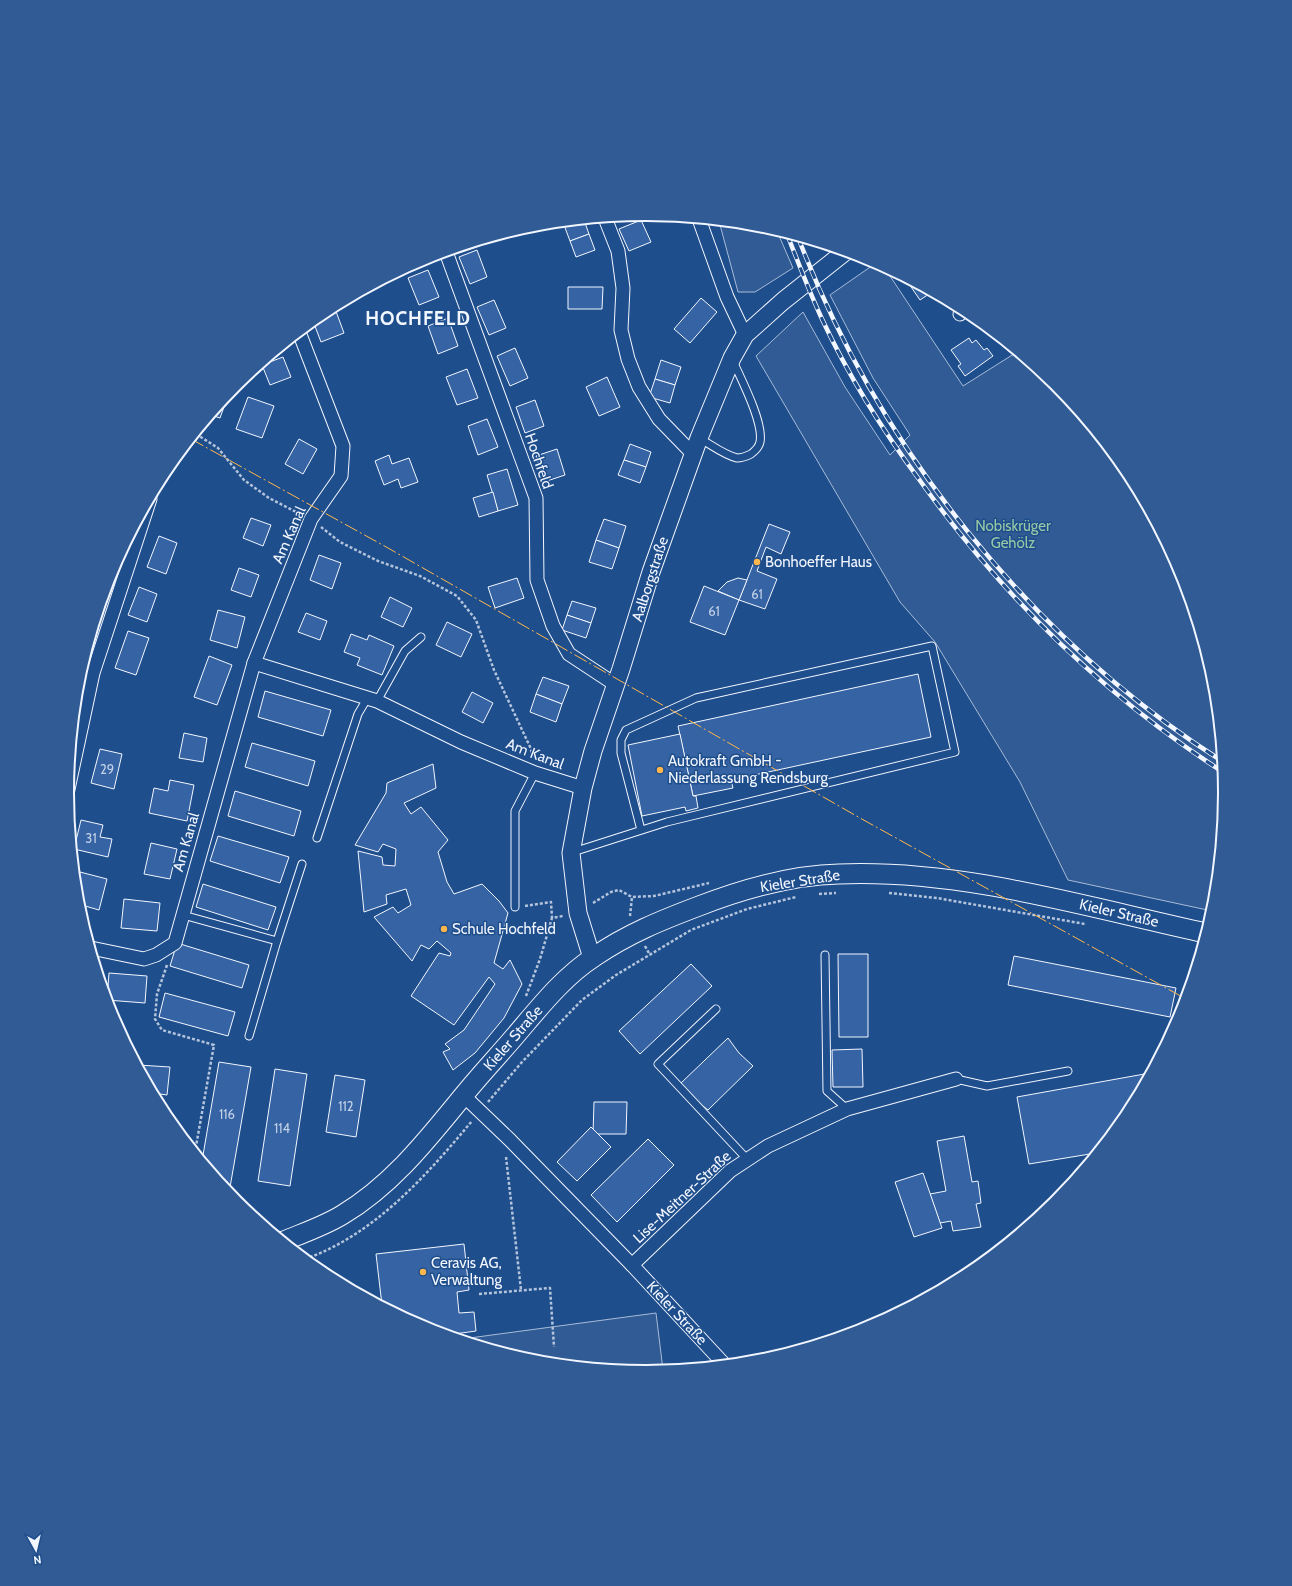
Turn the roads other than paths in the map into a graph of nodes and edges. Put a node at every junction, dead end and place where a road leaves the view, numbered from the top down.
1 (607, 222) edge
2 (701, 224) edge
3 (841, 256) edge
4 (448, 257) edge
5 (745, 336) junction
6 (301, 337) edge
7 (732, 358) junction
8 (698, 438) junction
9 (693, 454) junction
10 (142, 524) edge
11 (421, 637) dead end
12 (254, 663) junction
13 (616, 685) junction
14 (372, 699) junction
15 (75, 757) edge
16 (535, 772) junction
17 (583, 788) junction
18 (641, 830) junction
19 (316, 838) dead end
20 (571, 853) junction
21 (302, 864) dead end
22 (515, 907) road end
23 (182, 915) junction
24 (1201, 932) edge
25 (277, 941) junction
26 (95, 949) edge
27 (825, 955) dead end
28 (592, 958) junction
29 (716, 1009) dead end
30 (249, 1036) dead end
31 (1068, 1071) dead end
32 (956, 1079) joint
33 (463, 1095) junction
34 (847, 1110) junction
35 (747, 1159) junction
36 (289, 1239) edge
37 (632, 1265) junction
38 (719, 1360) edge

1 - 9 street
2 - 5 street
3 - 5 street, Aalborgstraße
4 - 13 street, Hochfeld
5 - 7 street, Aalborgstraße
6 - 12 street, Am Kanal
7 - 8 street, Aalborgstraße
7 - 8 lane
8 - 9 street, Aalborgstraße
9 - 13 street, Aalborgstraße
10 - 15 street
11 - 14 lane
12 - 14 street, Am Kanal
12 - 23 street, Am Kanal
13 - 17 street, Aalborgstraße
14 - 16 street, Am Kanal
14 - 19 lane
16 - 17 street, Am Kanal
16 - 22 lane
17 - 20 street, Aalborgstraße
18 - 18 lane
18 - 20 lane
20 - 28 street, Aalborgstraße
21 - 25 lane
23 - 25 lane
23 - 26 street, Am Kanal
24 - 28 main road, Kieler Straße
25 - 30 lane
27 - 34 lane
28 - 33 main road, Kieler Straße
29 - 35 lane
31 - 32 lane
32 - 34 street, Lise-Meitner-Straße
33 - 36 main road, Kieler Straße
33 - 37 street, Kieler Straße
34 - 35 street, Lise-Meitner-Straße
35 - 37 street, Lise-Meitner-Straße
37 - 38 street, Kieler Straße

